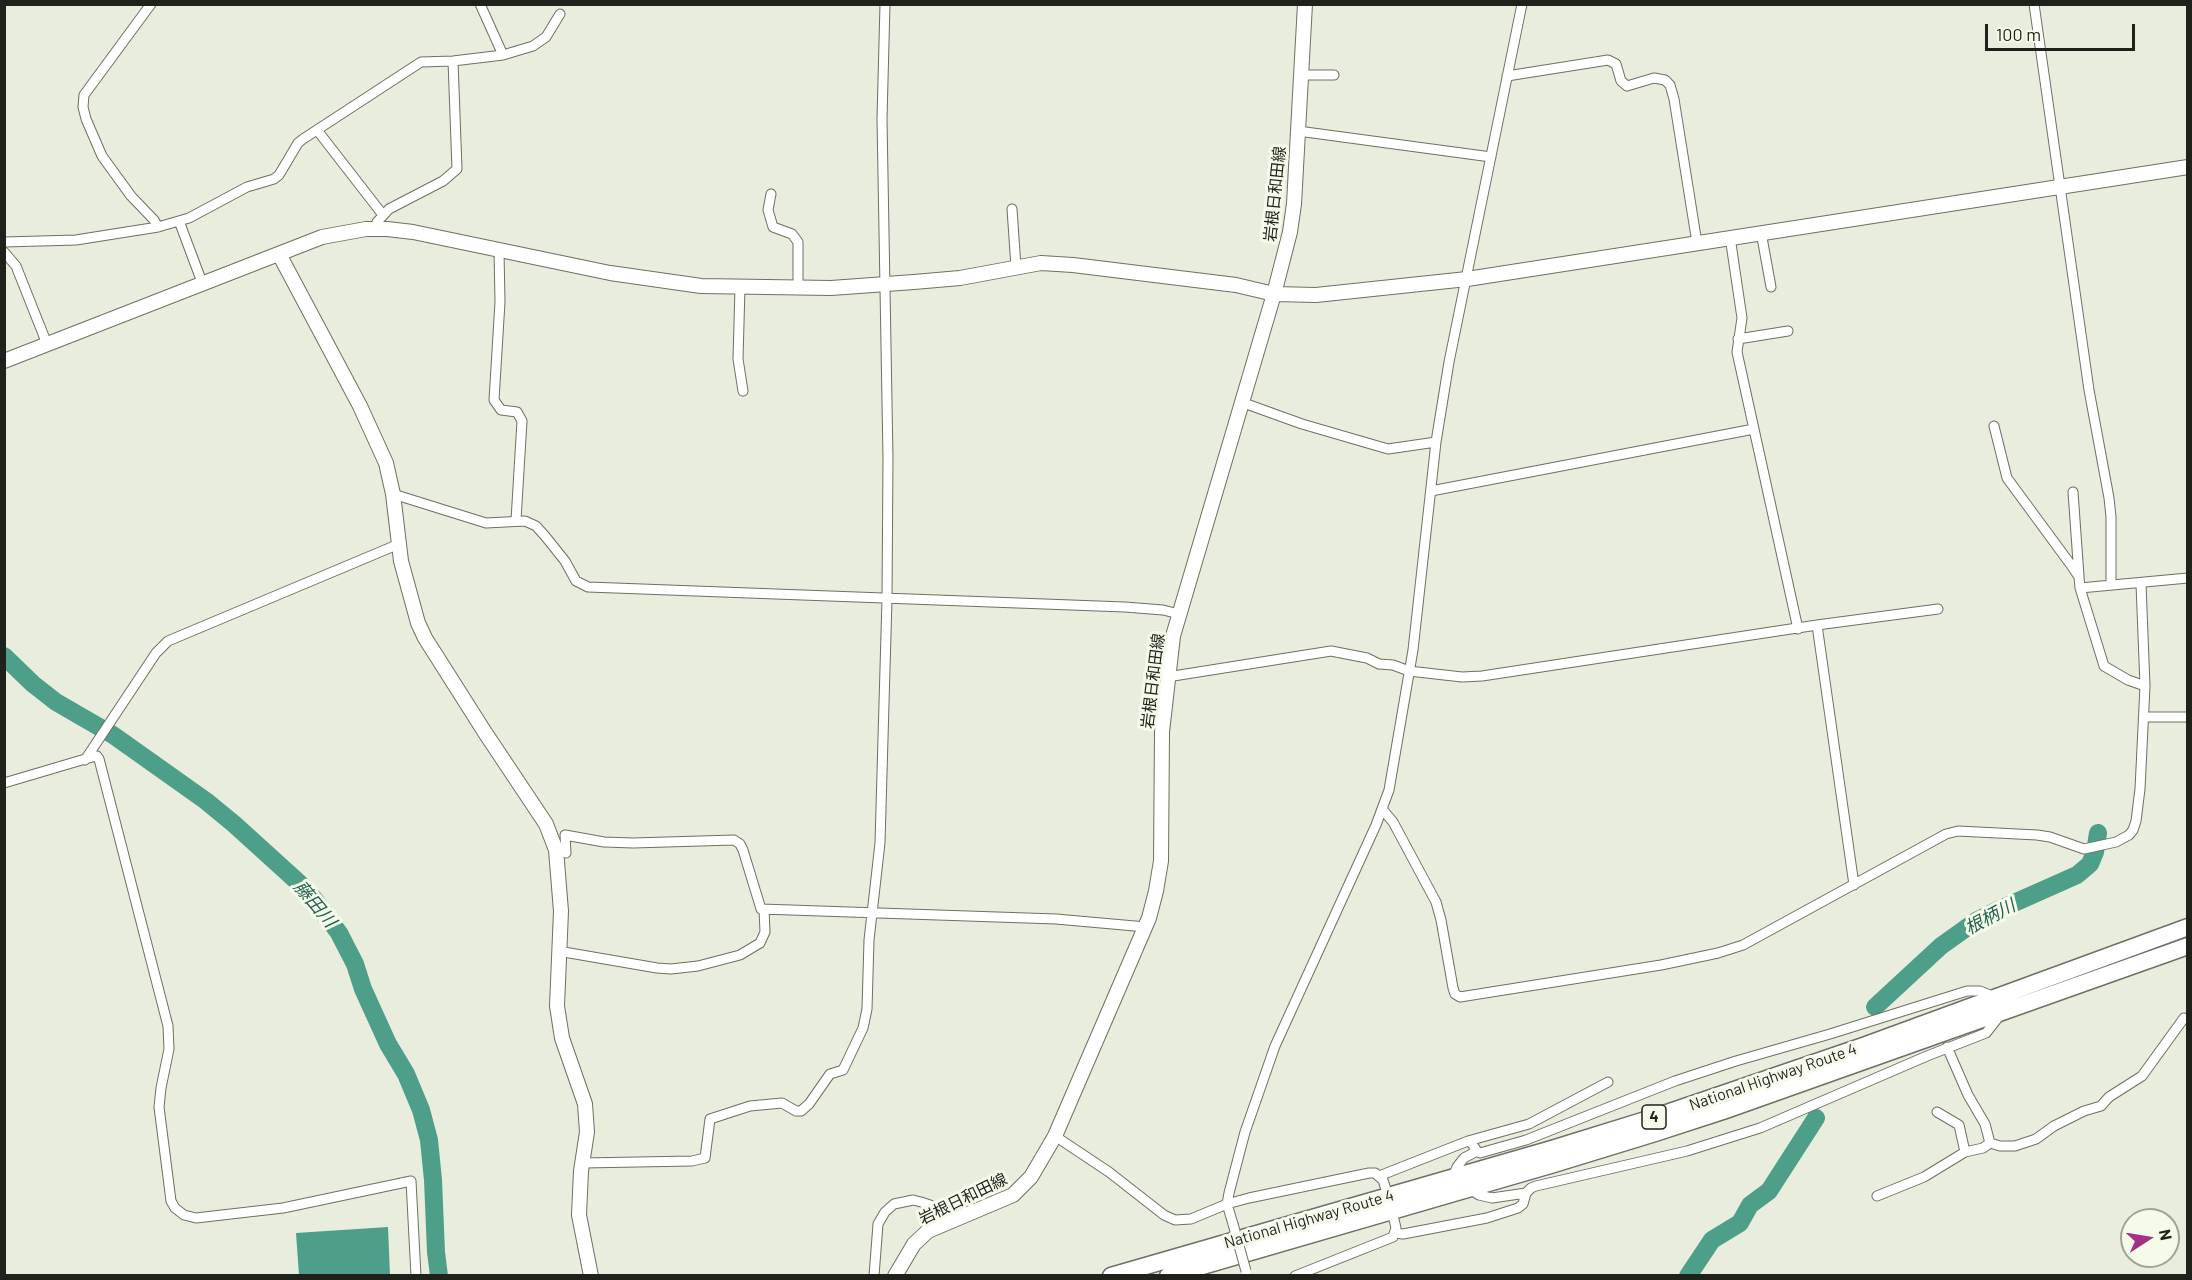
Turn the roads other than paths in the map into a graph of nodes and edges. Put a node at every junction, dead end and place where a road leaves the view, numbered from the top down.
1 (152, 4) edge
2 (480, 4) edge
3 (885, 4) edge
4 (1305, 4) edge
5 (1522, 4) edge
6 (2034, 4) edge
7 (560, 14) dead end
8 (503, 55) junction
9 (453, 61) junction
10 (1301, 75) junction
11 (1334, 75) dead end
12 (1507, 76) junction
13 (317, 130) junction
14 (1298, 131) junction
15 (1491, 157) junction
16 (2187, 167) edge
17 (2059, 187) junction
18 (771, 194) dead end
19 (1012, 210) dead end
20 (383, 215) junction
21 (179, 221) junction
22 (158, 227) junction
23 (376, 228) junction
24 (1761, 232) junction
25 (1730, 237) junction
26 (4, 242) edge
27 (1697, 243) junction
28 (499, 250) junction
29 (4, 252) edge
30 (279, 254) junction
31 (1016, 267) junction
32 (1467, 279) junction
33 (884, 284) junction
34 (203, 285) junction
35 (740, 287) junction
36 (1771, 287) dead end
37 (798, 288) junction
38 (1274, 294) junction
39 (1788, 331) dead end
40 (1738, 339) junction
41 (47, 344) junction
42 (4, 361) edge
43 (743, 392) dead end
44 (1241, 402) junction
45 (1994, 426) dead end
46 (1754, 429) junction
47 (1436, 442) junction
48 (1431, 491) junction
49 (2073, 492) dead end
50 (393, 494) junction
51 (516, 520) junction
52 (399, 544) junction
53 (2079, 577) junction
54 (2187, 578) edge
55 (2140, 584) junction
56 (2111, 585) junction
57 (2080, 588) junction
58 (886, 599) junction
59 (1938, 609) dead end
60 (1179, 614) junction
61 (1817, 625) junction
62 (1798, 629) junction
63 (1409, 671) junction
64 (1167, 677) junction
65 (2145, 686) junction
66 (2145, 717) junction
67 (2187, 717) edge
68 (85, 760) junction
69 (4, 783) edge
70 (1382, 809) junction
71 (556, 850) junction
72 (1854, 885) junction
73 (764, 909) junction
74 (873, 913) junction
75 (1146, 927) junction
76 (2187, 927) edge
77 (2187, 946) edge
78 (558, 951) junction
79 (2000, 1004) junction
80 (2184, 1018) dead end
81 (1947, 1047) junction
82 (1608, 1082) dead end
83 (1937, 1112) dead end
84 (1055, 1136) junction
85 (1470, 1141) junction
86 (1990, 1143) junction
87 (1477, 1151) junction
88 (1965, 1152) junction
89 (583, 1163) junction
90 (1378, 1176) junction
91 (1453, 1178) junction
92 (1469, 1189) junction
93 (1526, 1193) junction
94 (1877, 1196) dead end
95 (1227, 1204) junction
96 (1390, 1204) junction
97 (947, 1222) junction
98 (1395, 1233) junction
99 (1247, 1273) edge
100 (416, 1275) edge
101 (591, 1275) edge
102 (874, 1275) edge
103 (895, 1275) edge
104 (1111, 1275) edge
105 (1168, 1275) edge
106 (1295, 1275) edge

1 - 22 street
2 - 8 street
3 - 33 street
4 - 10 street, 岩根日和田線
5 - 12 street
6 - 17 street
7 - 8 street
8 - 9 street
9 - 13 street
9 - 20 street
10 - 11 street
10 - 14 street, 岩根日和田線
12 - 15 street
12 - 27 street
13 - 20 street
13 - 21 street
14 - 15 street
14 - 38 street, 岩根日和田線
15 - 32 street
16 - 17 street
17 - 24 street
17 - 56 street
18 - 37 street
19 - 31 street
20 - 23 street
21 - 22 street
21 - 34 street
22 - 26 street
23 - 28 street
23 - 30 street
24 - 25 street
24 - 36 street
25 - 27 street
25 - 40 street
27 - 32 street
28 - 35 street
28 - 51 street
29 - 41 street
30 - 34 street
30 - 50 street
31 - 33 street
31 - 38 street
32 - 38 street
32 - 47 street
33 - 37 street
33 - 58 street
34 - 41 street
35 - 37 street
35 - 43 street
38 - 44 street, 岩根日和田線
39 - 40 street
40 - 46 street
41 - 42 street
44 - 47 street
44 - 60 street, 岩根日和田線
45 - 53 street
46 - 48 street
46 - 62 street
47 - 48 street
48 - 63 street
49 - 53 street
50 - 51 street
50 - 52 street
51 - 58 street
52 - 68 street
52 - 71 street
53 - 57 street
54 - 55 street
55 - 56 street
55 - 65 street
56 - 57 street
57 - 65 street
58 - 60 street
58 - 74 street
59 - 61 street
60 - 64 street, 岩根日和田線
61 - 62 street
61 - 72 street
62 - 63 street
63 - 64 street
63 - 70 street
64 - 75 street, 岩根日和田線
65 - 66 street
66 - 67 street
66 - 72 street
68 - 69 street
68 - 100 street
70 - 72 street
70 - 95 street
71 - 73 street
71 - 78 street
73 - 74 street
73 - 78 street
74 - 75 street
74 - 89 street
75 - 84 street, 岩根日和田線
76 - 79 highway, National Highway Route 4 / 4
77 - 79 highway, National Highway Route 4 / 4
78 - 89 street
79 - 81 street
79 - 87 street
79 - 91 highway, National Highway Route 4 / 4
79 - 92 highway, National Highway Route 4 / 4
80 - 86 street
81 - 86 street
81 - 93 street
82 - 85 street
83 - 88 street
84 - 95 street
84 - 97 street, 岩根日和田線
85 - 87 street
85 - 90 street
86 - 88 street
87 - 91 street
88 - 94 street
89 - 101 street
90 - 95 street
90 - 96 street
91 - 96 highway, National Highway Route 4 / 4
92 - 93 street
92 - 96 highway, National Highway Route 4 / 4
93 - 98 street
95 - 99 street, bridge
96 - 98 street
96 - 104 highway, National Highway Route 4 / 4
96 - 105 highway, National Highway Route 4 / 4
97 - 102 street
97 - 103 street, 岩根日和田線
98 - 106 street

